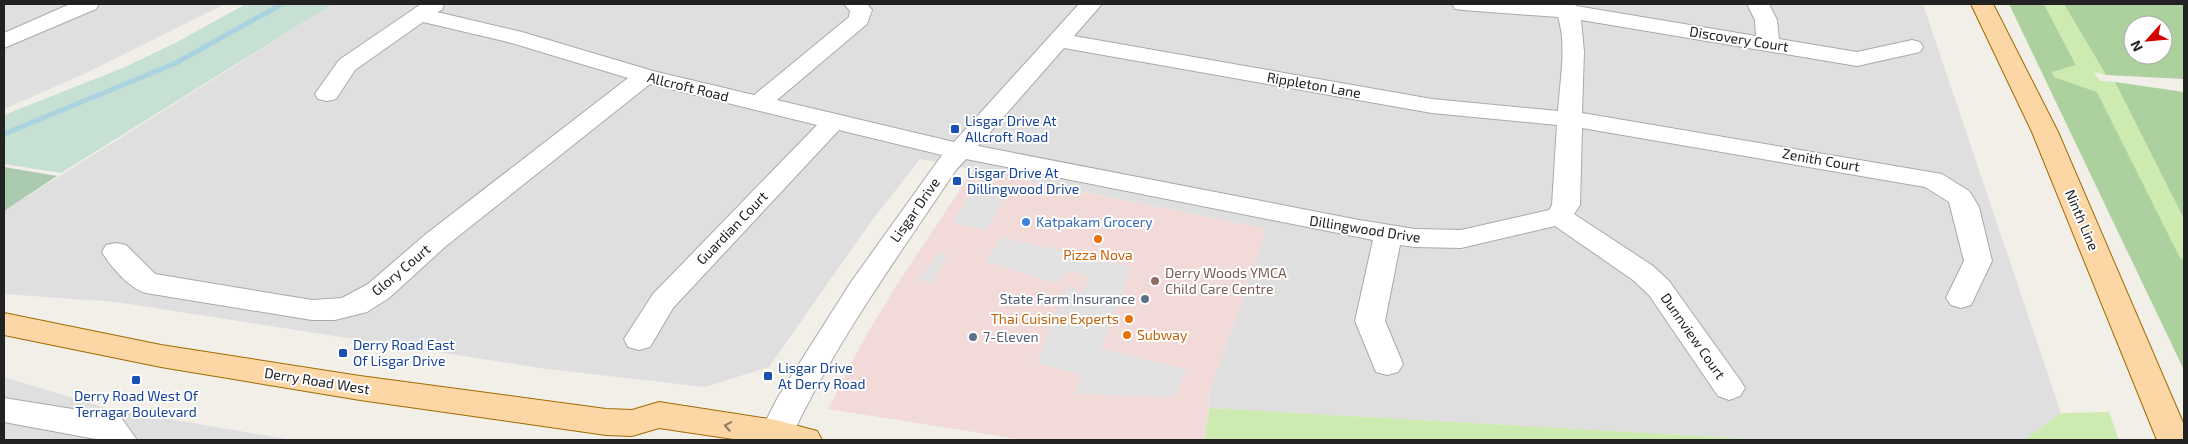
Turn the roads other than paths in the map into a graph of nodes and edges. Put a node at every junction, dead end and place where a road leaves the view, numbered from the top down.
1 (88, 4) edge
2 (855, 4) edge
3 (1091, 4) edge
4 (1463, 4) edge
5 (1758, 4) edge
6 (1982, 4) edge
7 (1565, 8) edge
8 (428, 9) edge
9 (1058, 40) junction
10 (4, 41) edge
11 (1768, 44) junction
12 (1912, 47) dead end
13 (646, 76) junction
14 (326, 94) dead end
15 (758, 104) junction
16 (1571, 120) junction
17 (833, 122) junction
18 (959, 150) junction
19 (1559, 216) junction
20 (1388, 234) junction
21 (116, 252) dead end
22 (1961, 298) dead end
23 (4, 324) edge
24 (639, 339) dead end
25 (1387, 364) dead end
26 (1729, 388) dead end
27 (4, 410) edge
28 (638, 432) edge
29 (785, 438) edge
30 (120, 440) edge
31 (2174, 440) edge

1 - 10 street
2 - 15 street
3 - 9 street, Lisgar Drive
4 - 7 street, Discovery Court
5 - 11 street
6 - 31 main road, Ninth Line
7 - 11 street, Discovery Court
7 - 16 street
8 - 13 street, Allcroft Road
8 - 14 street
9 - 16 street, Rippleton Lane
9 - 18 street, Lisgar Drive
11 - 12 street, Discovery Court
13 - 15 street, Allcroft Road
13 - 21 street, Glory Court
15 - 17 street, Allcroft Road
16 - 19 street
16 - 22 street, Zenith Court
17 - 18 street, Allcroft Road
17 - 24 street, Guardian Court
18 - 20 street, Dillingwood Drive
18 - 29 street, Lisgar Drive
19 - 20 street, Dillingwood Drive
19 - 26 street, Dunnview Court
20 - 25 street
23 - 28 main road, Derry Road West
27 - 30 street
29 -> 28 main road, Derry Road West

